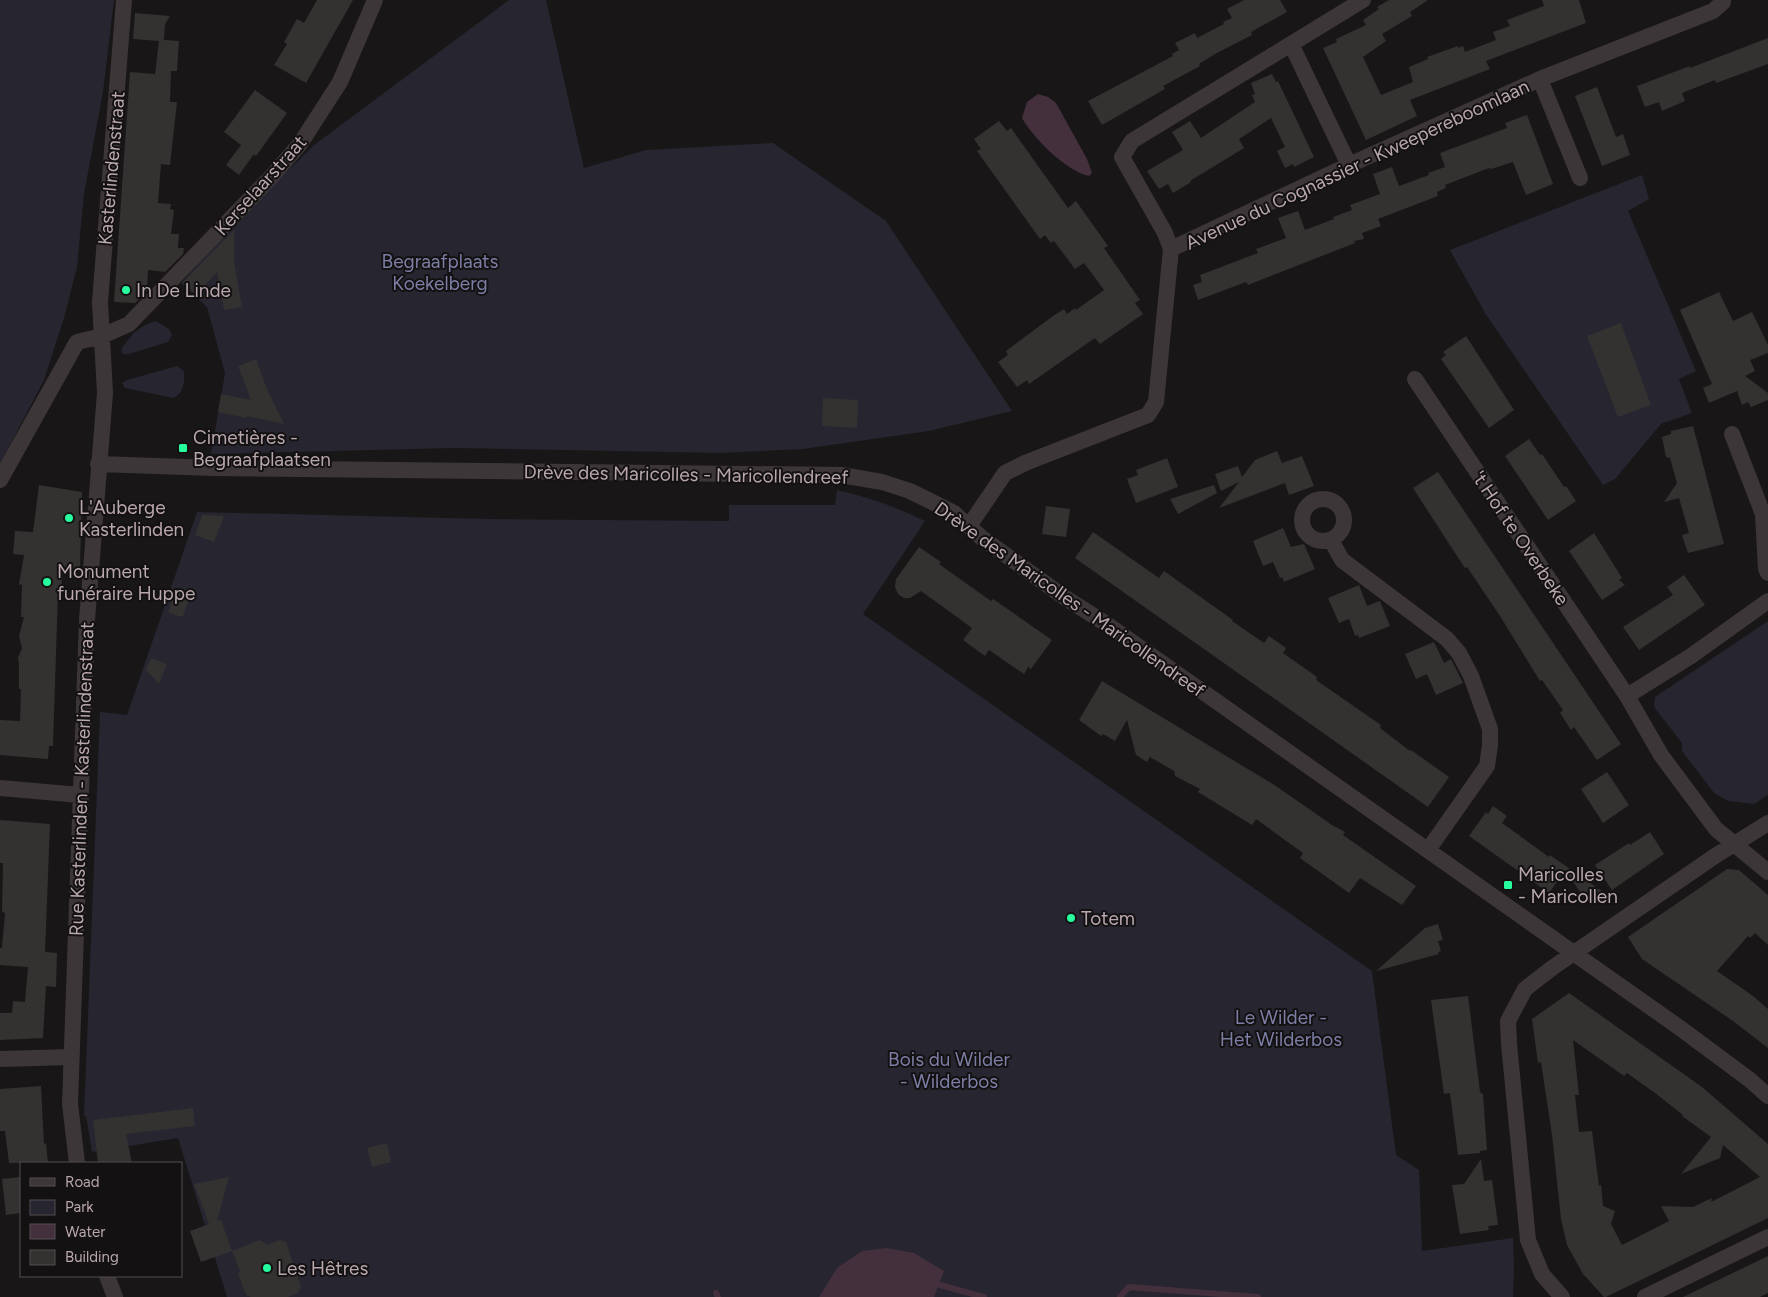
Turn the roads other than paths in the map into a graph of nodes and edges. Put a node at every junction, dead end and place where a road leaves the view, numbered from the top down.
1 (124, 0) edge
2 (375, 0) edge
3 (1363, 0) edge
4 (1723, 0) edge
5 (1291, 44) junction
6 (1540, 80) junction
7 (1349, 165) junction
8 (1580, 178) dead end
9 (1171, 249) junction
10 (102, 336) junction
11 (1415, 380) dead end
12 (1732, 434) dead end
13 (98, 464) junction
14 (0, 480) edge
15 (969, 526) junction
16 (1331, 540) dead end
17 (1768, 573) edge
18 (1768, 601) edge
19 (1627, 696) junction
20 (0, 788) edge
21 (80, 795) junction
22 (1768, 823) edge
23 (1735, 844) junction
24 (1428, 850) junction
25 (1768, 872) edge
26 (1574, 953) junction
27 (71, 1057) junction
28 (0, 1059) edge
29 (1768, 1096) edge
30 (77, 1162) edge
31 (1768, 1237) edge
32 (108, 1277) edge
33 (115, 1297) edge
34 (1562, 1297) edge
35 (1645, 1297) edge

1 - 10 street, Kasterlindenstraat
2 - 10 street, Kerselaarstraat
3 - 5 street
4 - 6 street, Avenue du Cognassier - Kweepereboomlaan
5 - 7 street
5 - 9 street
6 - 7 street, Avenue du Cognassier - Kweepereboomlaan
6 - 8 street, Avenue du Cognassier - Kweepereboomlaan
7 - 9 street, Avenue du Cognassier - Kweepereboomlaan
9 - 15 street, Avenue du Cognassier - Kweepereboomlaan
10 - 13 street, Rue Kasterlinden - Kasterlindenstraat
10 - 14 street, Kerselaarstraat
11 - 19 street, 't Hof te Overbeke
12 - 17 street
13 - 15 street, Drève des Maricolles - Maricollendreef
13 - 21 street, Rue Kasterlinden - Kasterlindenstraat
15 - 24 street, Drève des Maricolles - Maricollendreef
16 - 24 street
18 - 19 street
19 - 23 street, 't Hof te Overbeke
20 - 21 street
21 - 27 street, Rue Kasterlinden - Kasterlindenstraat
22 - 23 street
23 - 25 street, 't Hof te Overbeke
23 - 26 street
24 - 26 street, Drève des Maricolles - Maricollendreef
26 - 29 street, Drève des Maricolles - Maricollendreef
26 - 34 street
27 - 28 street
27 - 30 street, Rue Kasterlinden - Kasterlindenstraat
31 - 35 street
32 - 33 street

